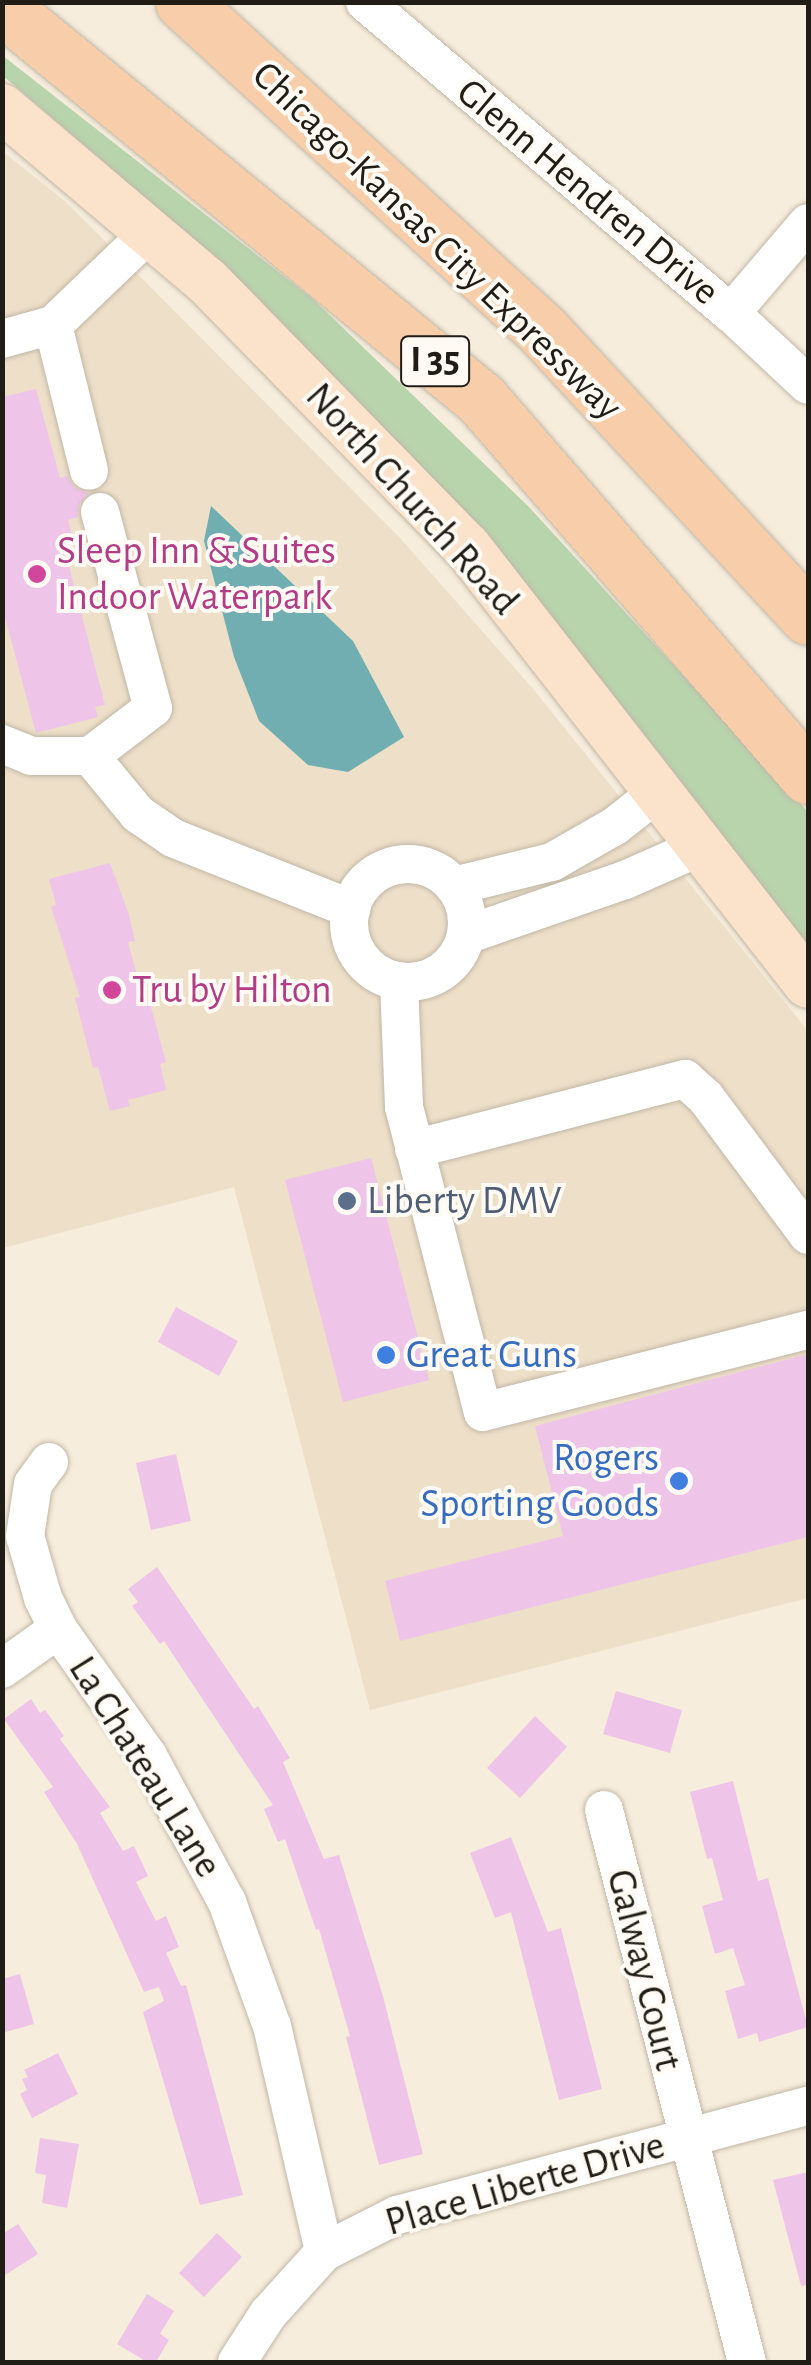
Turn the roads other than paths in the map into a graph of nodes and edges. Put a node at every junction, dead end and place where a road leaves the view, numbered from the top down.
1 (184, 2) edge
2 (365, 2) edge
3 (2, 7) edge
4 (2, 108) edge
5 (808, 223) edge
6 (148, 234) junction
7 (731, 313) junction
8 (53, 325) junction
9 (2, 339) edge
10 (808, 385) edge
11 (88, 470) dead end
12 (100, 512) dead end
13 (808, 617) edge
14 (2, 744) edge
15 (90, 756) junction
16 (808, 776) edge
17 (657, 793) junction
18 (702, 846) junction
19 (454, 886) junction
20 (350, 909) junction
21 (466, 935) junction
22 (399, 982) junction
23 (808, 984) edge
24 (414, 1149) junction
25 (808, 1235) edge
26 (808, 1330) edge
27 (48, 1462) dead end
28 (58, 1629) junction
29 (2, 1670) edge
30 (604, 1810) dead end
31 (808, 2106) edge
32 (686, 2136) junction
33 (324, 2252) junction
34 (237, 2362) edge
35 (747, 2362) edge

1 - 13 highway, Chicago-Kansas City Expressway / I 35
2 - 7 street, Glenn Hendren Drive
3 - 16 highway, Chicago-Kansas City Expressway / I 35
4 - 6 main road, North Church Road
5 - 7 street
6 - 8 street
6 - 17 main road, North Church Road
7 - 10 street, Glenn Hendren Drive
8 - 9 street
8 - 11 street
12 - 15 street
14 - 15 street
15 - 20 street
17 - 18 main road, North Church Road
17 - 19 street
18 - 21 street
18 - 23 main road, North Church Road
19 - 20 street
19 - 21 street
20 - 22 street
21 - 22 street
22 - 24 street
24 - 25 street
24 - 26 street
27 - 28 street, La Chateau Lane
28 - 29 street
28 - 33 street, La Chateau Lane
30 - 32 street, Galway Court
31 - 32 street, Place Liberte Drive
32 - 33 street, Place Liberte Drive
32 - 35 street, Galway Court
33 - 34 street, Place Liberte Drive

